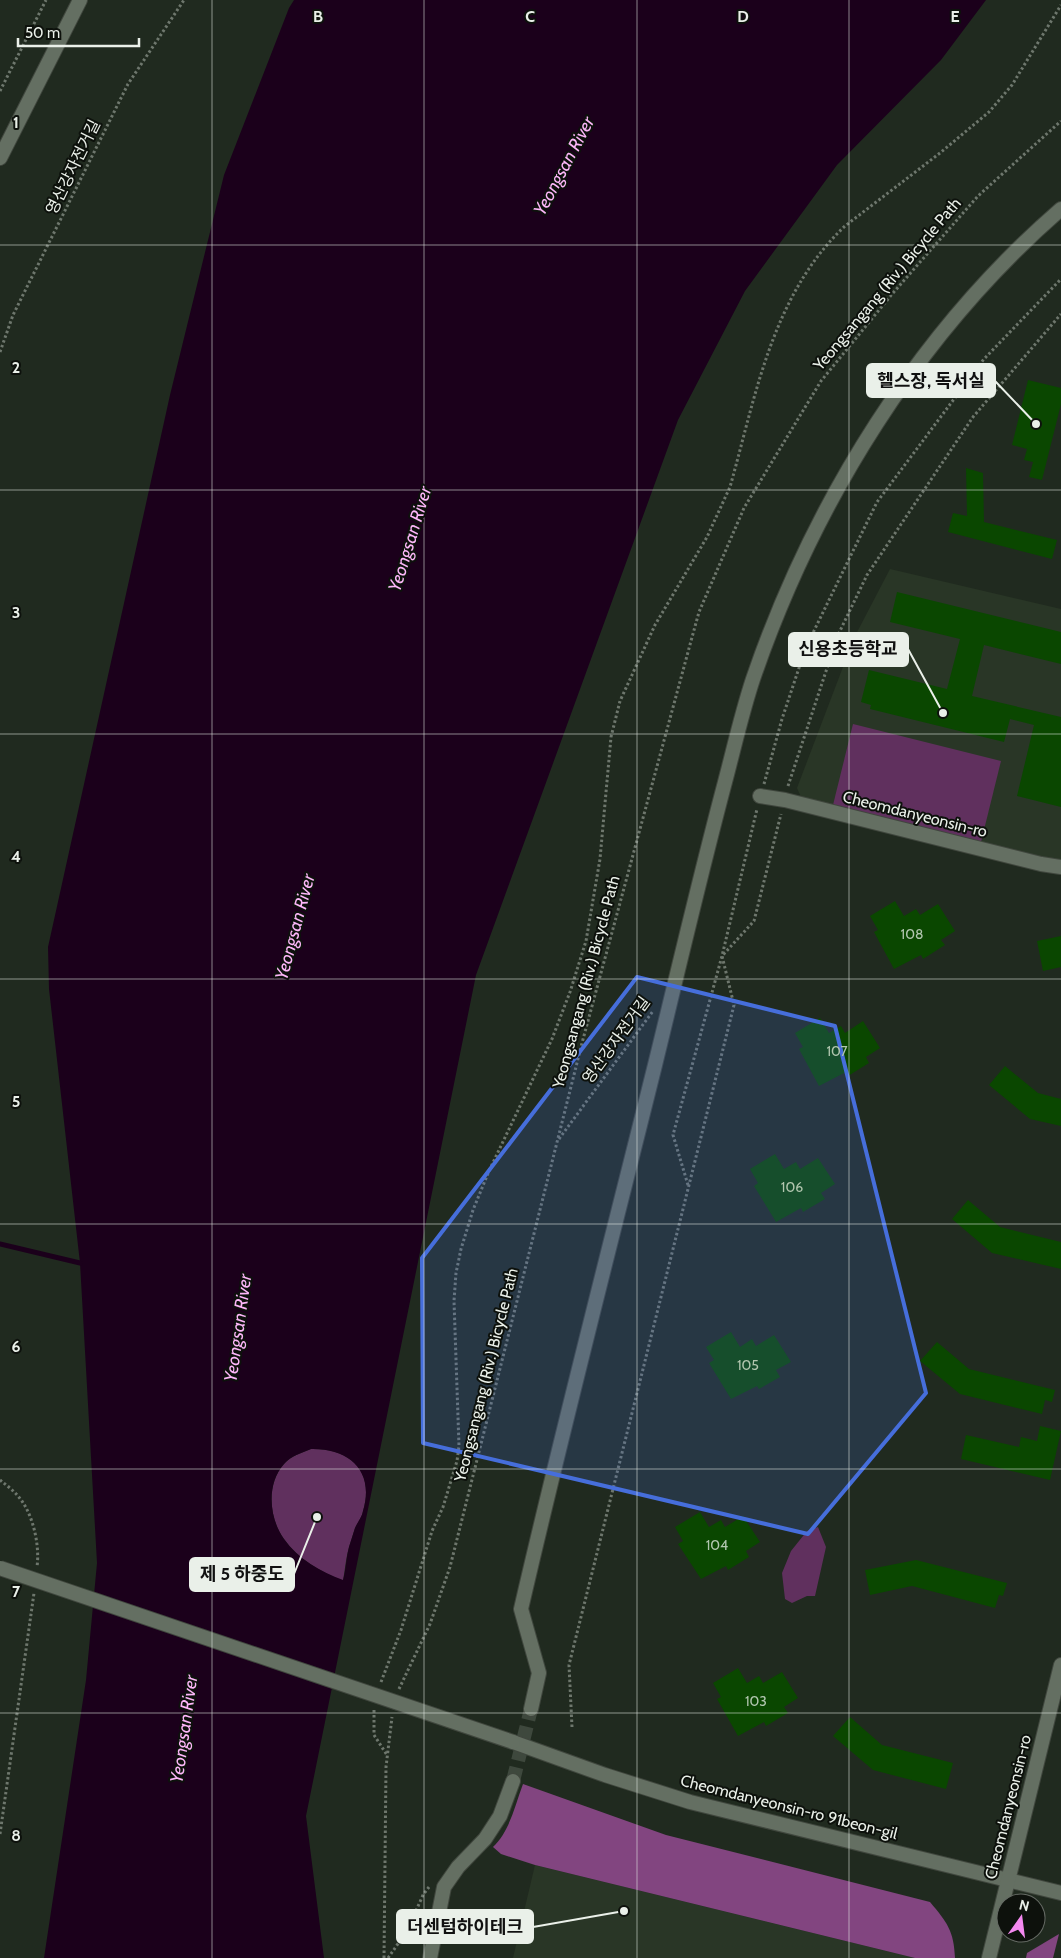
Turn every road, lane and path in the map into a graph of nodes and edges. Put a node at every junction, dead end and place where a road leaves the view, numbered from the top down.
1 (46, 0) edge
2 (80, 0) edge
3 (184, 0) edge
4 (1061, 5) edge
5 (0, 91) edge
6 (1061, 121) edge
7 (0, 158) edge
8 (1061, 209) edge
9 (1061, 279) edge
10 (1061, 314) edge
11 (0, 352) edge
12 (760, 796) junction
13 (784, 800) junction
14 (1061, 867) edge
15 (722, 956) junction
16 (654, 1009) dead end
17 (557, 1141) junction
18 (688, 1187) junction
19 (0, 1480) edge
20 (0, 1568) edge
21 (36, 1573) dead end
22 (34, 1592) dead end
23 (1061, 1665) edge
24 (378, 1688) dead end
25 (397, 1694) dead end
26 (374, 1705) dead end
27 (531, 1709) tunnel mouth
28 (393, 1716) dead end
29 (572, 1727) dead end
30 (387, 1755) junction
31 (513, 1781) tunnel mouth
32 (0, 1834) edge
33 (1008, 1880) junction
34 (432, 1884) dead end
35 (1061, 1893) edge
36 (384, 1958) edge
37 (388, 1958) edge
38 (430, 1958) edge
39 (989, 1958) edge

1 - 5 path
2 - 7 street
3 - 11 path, 영산강자전거길
4 - 24 path
6 - 17 path, Yeongsangang (Riv.) Bicycle Path
8 - 27 street
9 - 12 path
10 - 13 path
12 - 13 street, Cheomdanyeonsin-ro
12 - 15 path
13 - 14 street, Cheomdanyeonsin-ro
13 - 15 path
15 - 18 path
15 - 18 path
16 - 17 path, 영산강자전거길
17 - 25 path, Yeongsangang (Riv.) Bicycle Path
18 - 29 path
19 - 21 path
20 - 33 street, Cheomdanyeonsin-ro 91beon-gil, bridge
22 - 32 path
23 - 33 street, Cheomdanyeonsin-ro
26 - 30 path
28 - 30 path
30 - 36 path
31 - 38 street
33 - 35 street, Cheomdanyeonsin-ro 91beon-gil
33 - 39 street, Cheomdanyeonsin-ro
34 - 37 path

